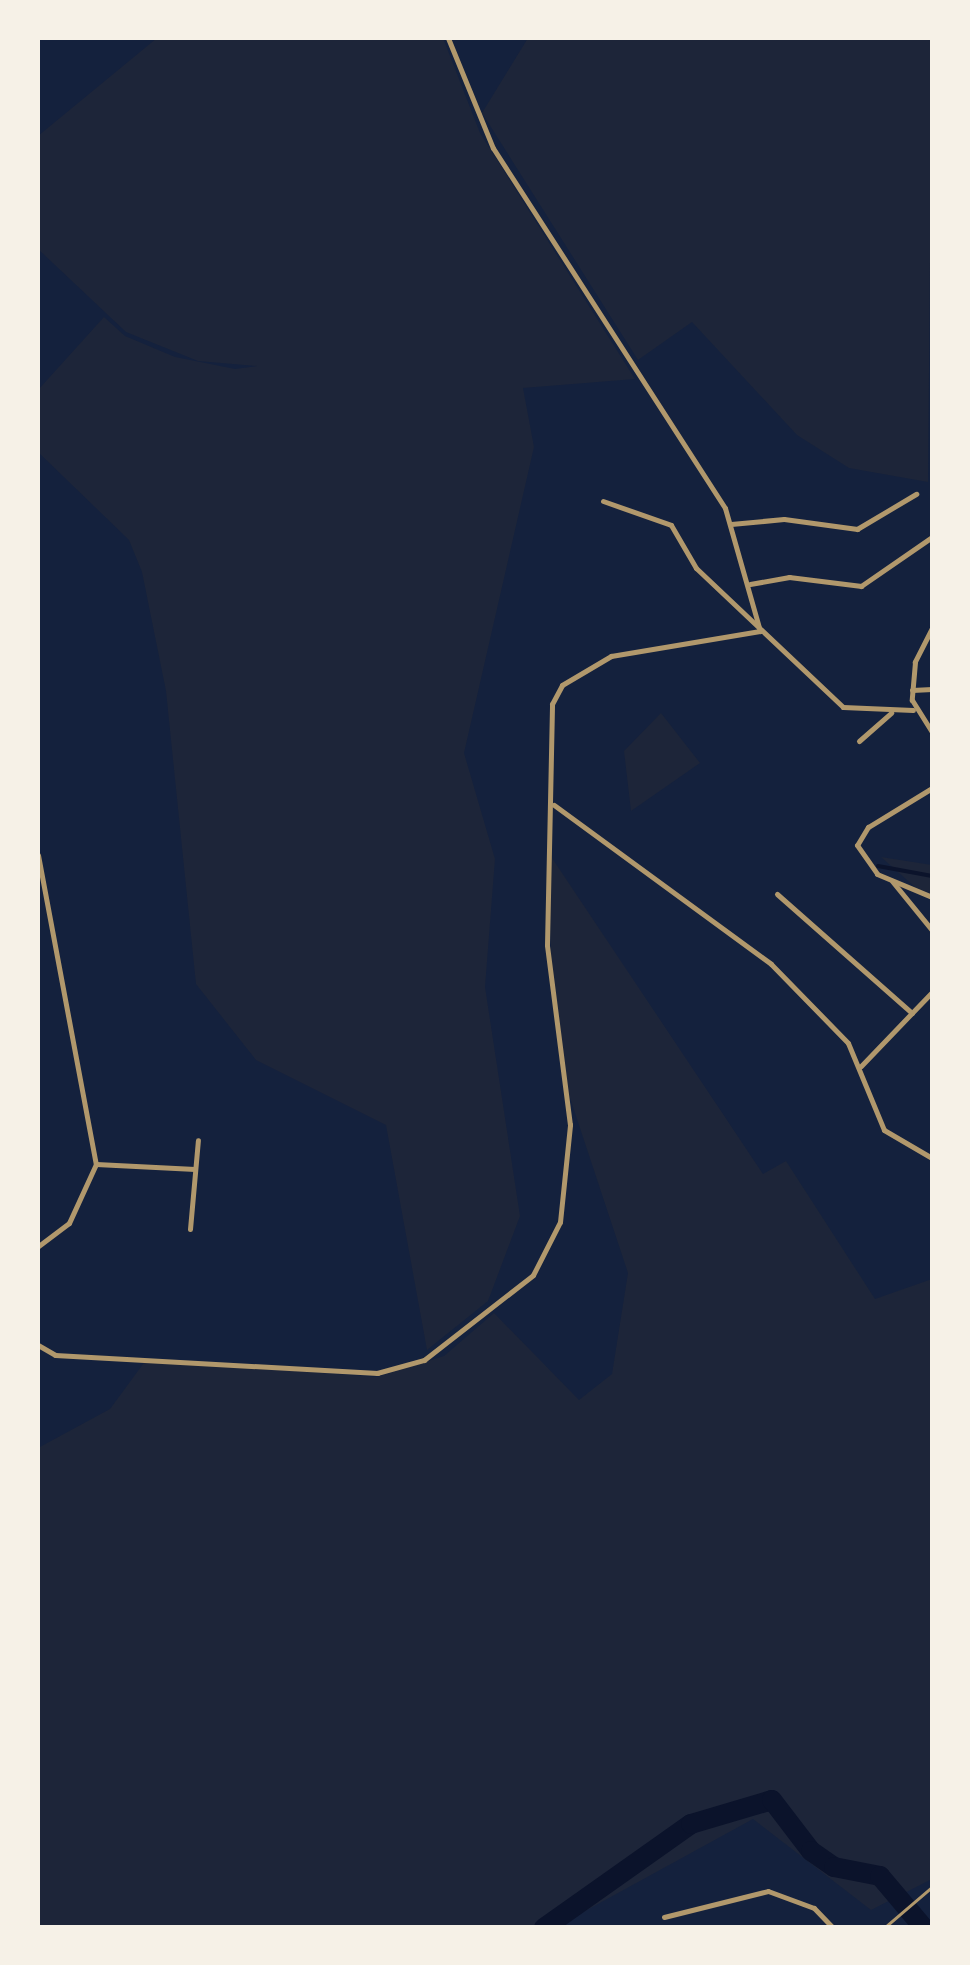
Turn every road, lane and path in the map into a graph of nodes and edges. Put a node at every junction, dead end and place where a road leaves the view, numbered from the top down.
1 (448, 38) edge
2 (916, 494) dead end
3 (603, 501) dead end
4 (731, 524) junction
5 (932, 537) edge
6 (750, 584) junction
7 (932, 628) edge
8 (760, 630) junction
9 (912, 690) junction
10 (932, 690) edge
11 (914, 710) junction
12 (891, 713) junction
13 (932, 732) edge
14 (860, 741) dead end
15 (932, 788) edge
16 (554, 805) junction
17 (38, 855) edge
18 (892, 881) junction
19 (777, 894) dead end
20 (932, 898) edge
21 (932, 930) edge
22 (932, 992) edge
23 (912, 1013) junction
24 (861, 1066) junction
25 (198, 1140) dead end
26 (932, 1158) edge
27 (96, 1164) junction
28 (194, 1169) junction
29 (190, 1229) dead end
30 (38, 1246) edge
31 (38, 1344) edge
32 (932, 1887) edge
33 (664, 1917) dead end
34 (888, 1926) edge
35 (833, 1928) edge

1 - 4 street
2 - 4 street
3 - 8 street
4 - 6 street
5 - 6 street
6 - 8 street
7 - 9 street
8 - 12 street
8 - 16 street
9 - 10 street
9 - 11 street
11 - 12 street
11 - 13 street
12 - 14 street
15 - 18 street
16 - 24 street
16 - 31 street
17 - 27 street
18 - 20 street
18 - 21 street
19 - 23 street
22 - 23 street
23 - 24 street
24 - 26 street
25 - 28 street
27 - 28 street
27 - 30 street
28 - 29 street
32 - 34 lane
33 - 35 street

